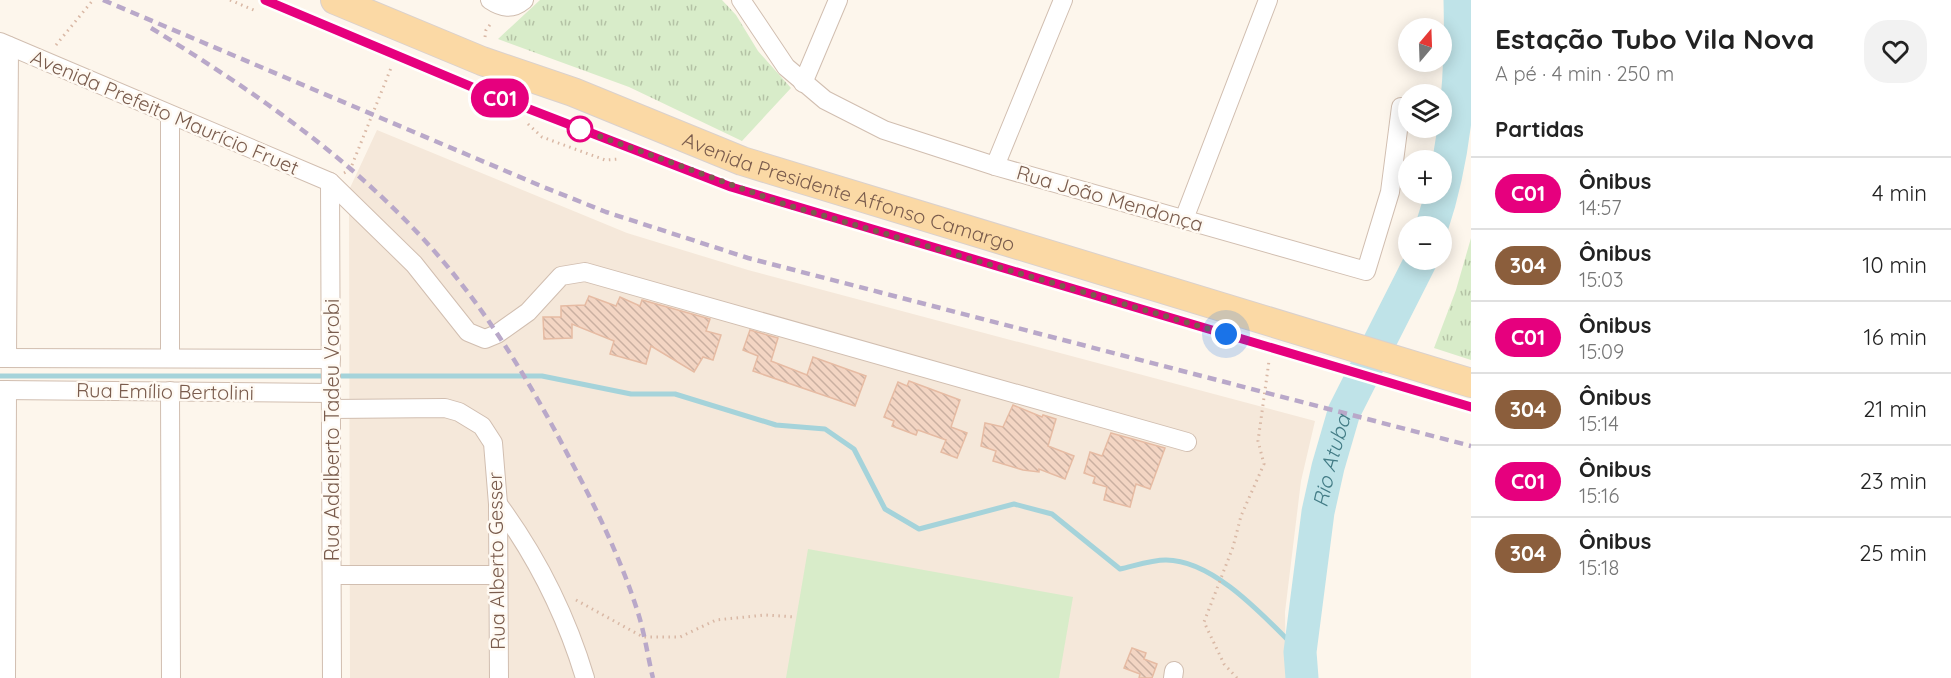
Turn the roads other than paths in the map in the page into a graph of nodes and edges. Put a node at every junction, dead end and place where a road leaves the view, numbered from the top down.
1 (265, 0) edge
2 (335, 0) edge
3 (524, 0) edge
4 (741, 0) edge
5 (838, 0) edge
6 (1064, 0) edge
7 (1268, 0) edge
8 (497, 4) edge
9 (4, 44) edge
10 (803, 83) junction
11 (170, 115) junction
12 (1398, 130) edge
13 (995, 166) junction
14 (330, 183) junction
15 (1184, 219) junction
16 (1294, 343) junction
17 (3, 358) edge
18 (170, 358) junction
19 (331, 359) junction
20 (1471, 383) edge
21 (3, 390) edge
22 (170, 392) junction
23 (331, 401) junction
24 (1471, 407) edge
25 (1187, 442) dead end
26 (493, 443) joint
27 (498, 504) junction
28 (332, 575) junction
29 (498, 575) junction
30 (6, 678) edge
31 (171, 678) edge
32 (332, 678) edge
33 (499, 678) edge
34 (585, 678) edge

1 - 16 lane
2 - 16 main road, Avenida Presidente Affonso Camargo
3 - 8 street
4 - 10 street, Rua João Mendonça
5 - 10 street
6 - 13 street
7 - 15 street
9 - 11 street, Avenida Prefeito Maurício Fruet
9 - 17 street
10 - 13 street, Rua João Mendonça
11 - 14 street, Avenida Prefeito Maurício Fruet
11 - 18 street
12 - 15 street, Rua João Mendonça
13 - 15 street, Rua João Mendonça
14 - 19 street, Rua Adalberto Tadeu Vorobi
14 - 25 street
16 - 20 main road, Avenida Presidente Affonso Camargo
16 - 24 lane
17 - 18 street, Rua Emílio Bertolini
18 - 19 street, Rua Emílio Bertolini
19 - 23 street, Rua Adalberto Tadeu Vorobi
21 - 22 street, Rua Emílio Bertolini
21 - 30 street
22 - 23 street, Rua Emílio Bertolini
22 - 31 street
23 - 26 street, Rua Emílio Bertolini
23 - 28 street, Rua Adalberto Tadeu Vorobi
26 - 27 street, Rua Alberto Gesser
27 - 29 street, Rua Alberto Gesser
27 - 34 street
28 - 29 street
28 - 32 street, Rua Adalberto Tadeu Vorobi
29 - 33 street, Rua Alberto Gesser

